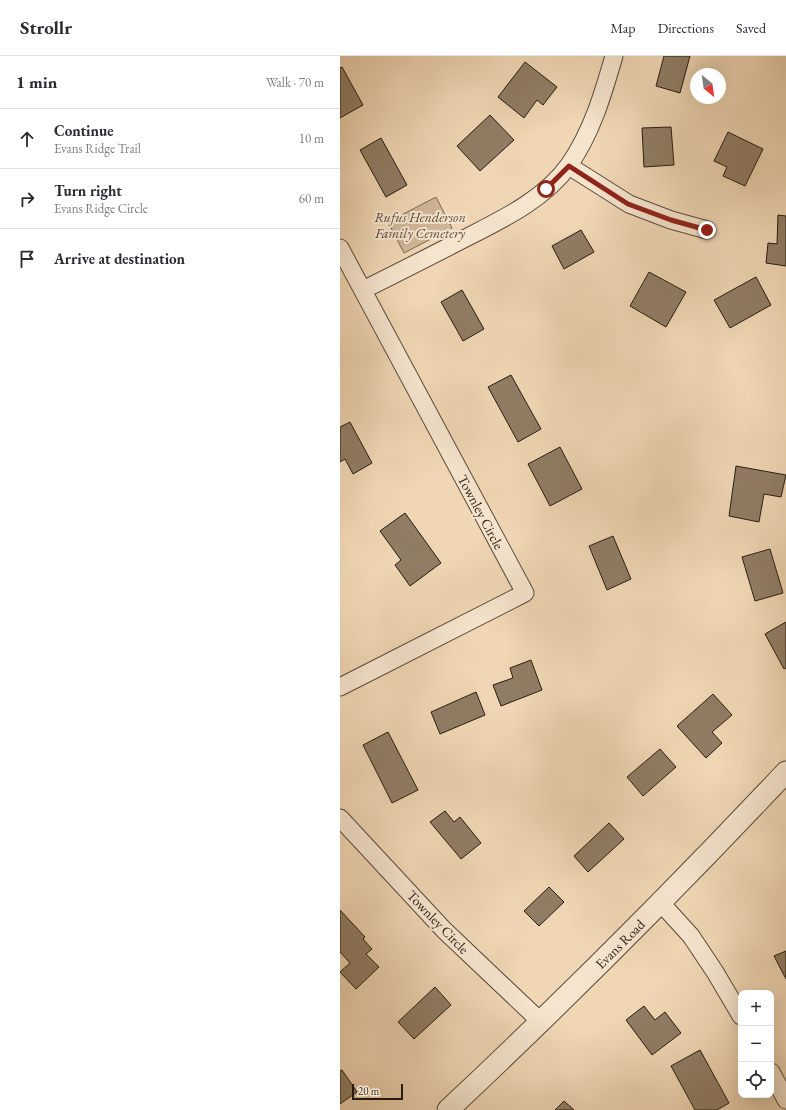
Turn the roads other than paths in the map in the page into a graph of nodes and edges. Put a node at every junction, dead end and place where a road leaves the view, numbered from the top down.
1 (614, 56) edge
2 (569, 166) junction
3 (707, 230) dead end
4 (340, 248) edge
5 (363, 290) junction
6 (340, 687) edge
7 (786, 772) edge
8 (340, 818) edge
9 (661, 903) junction
10 (738, 1011) edge
11 (541, 1022) junction
12 (774, 1078) edge
13 (786, 1100) edge
14 (448, 1110) edge

1 - 2 street
2 - 3 street
2 - 5 street
4 - 5 street, Townley Circle
5 - 6 street, Townley Circle
7 - 9 street, Evans Road
8 - 11 street, Townley Circle
9 - 10 street
9 - 11 street, Evans Road
11 - 14 street, Evans Road
12 - 13 street

